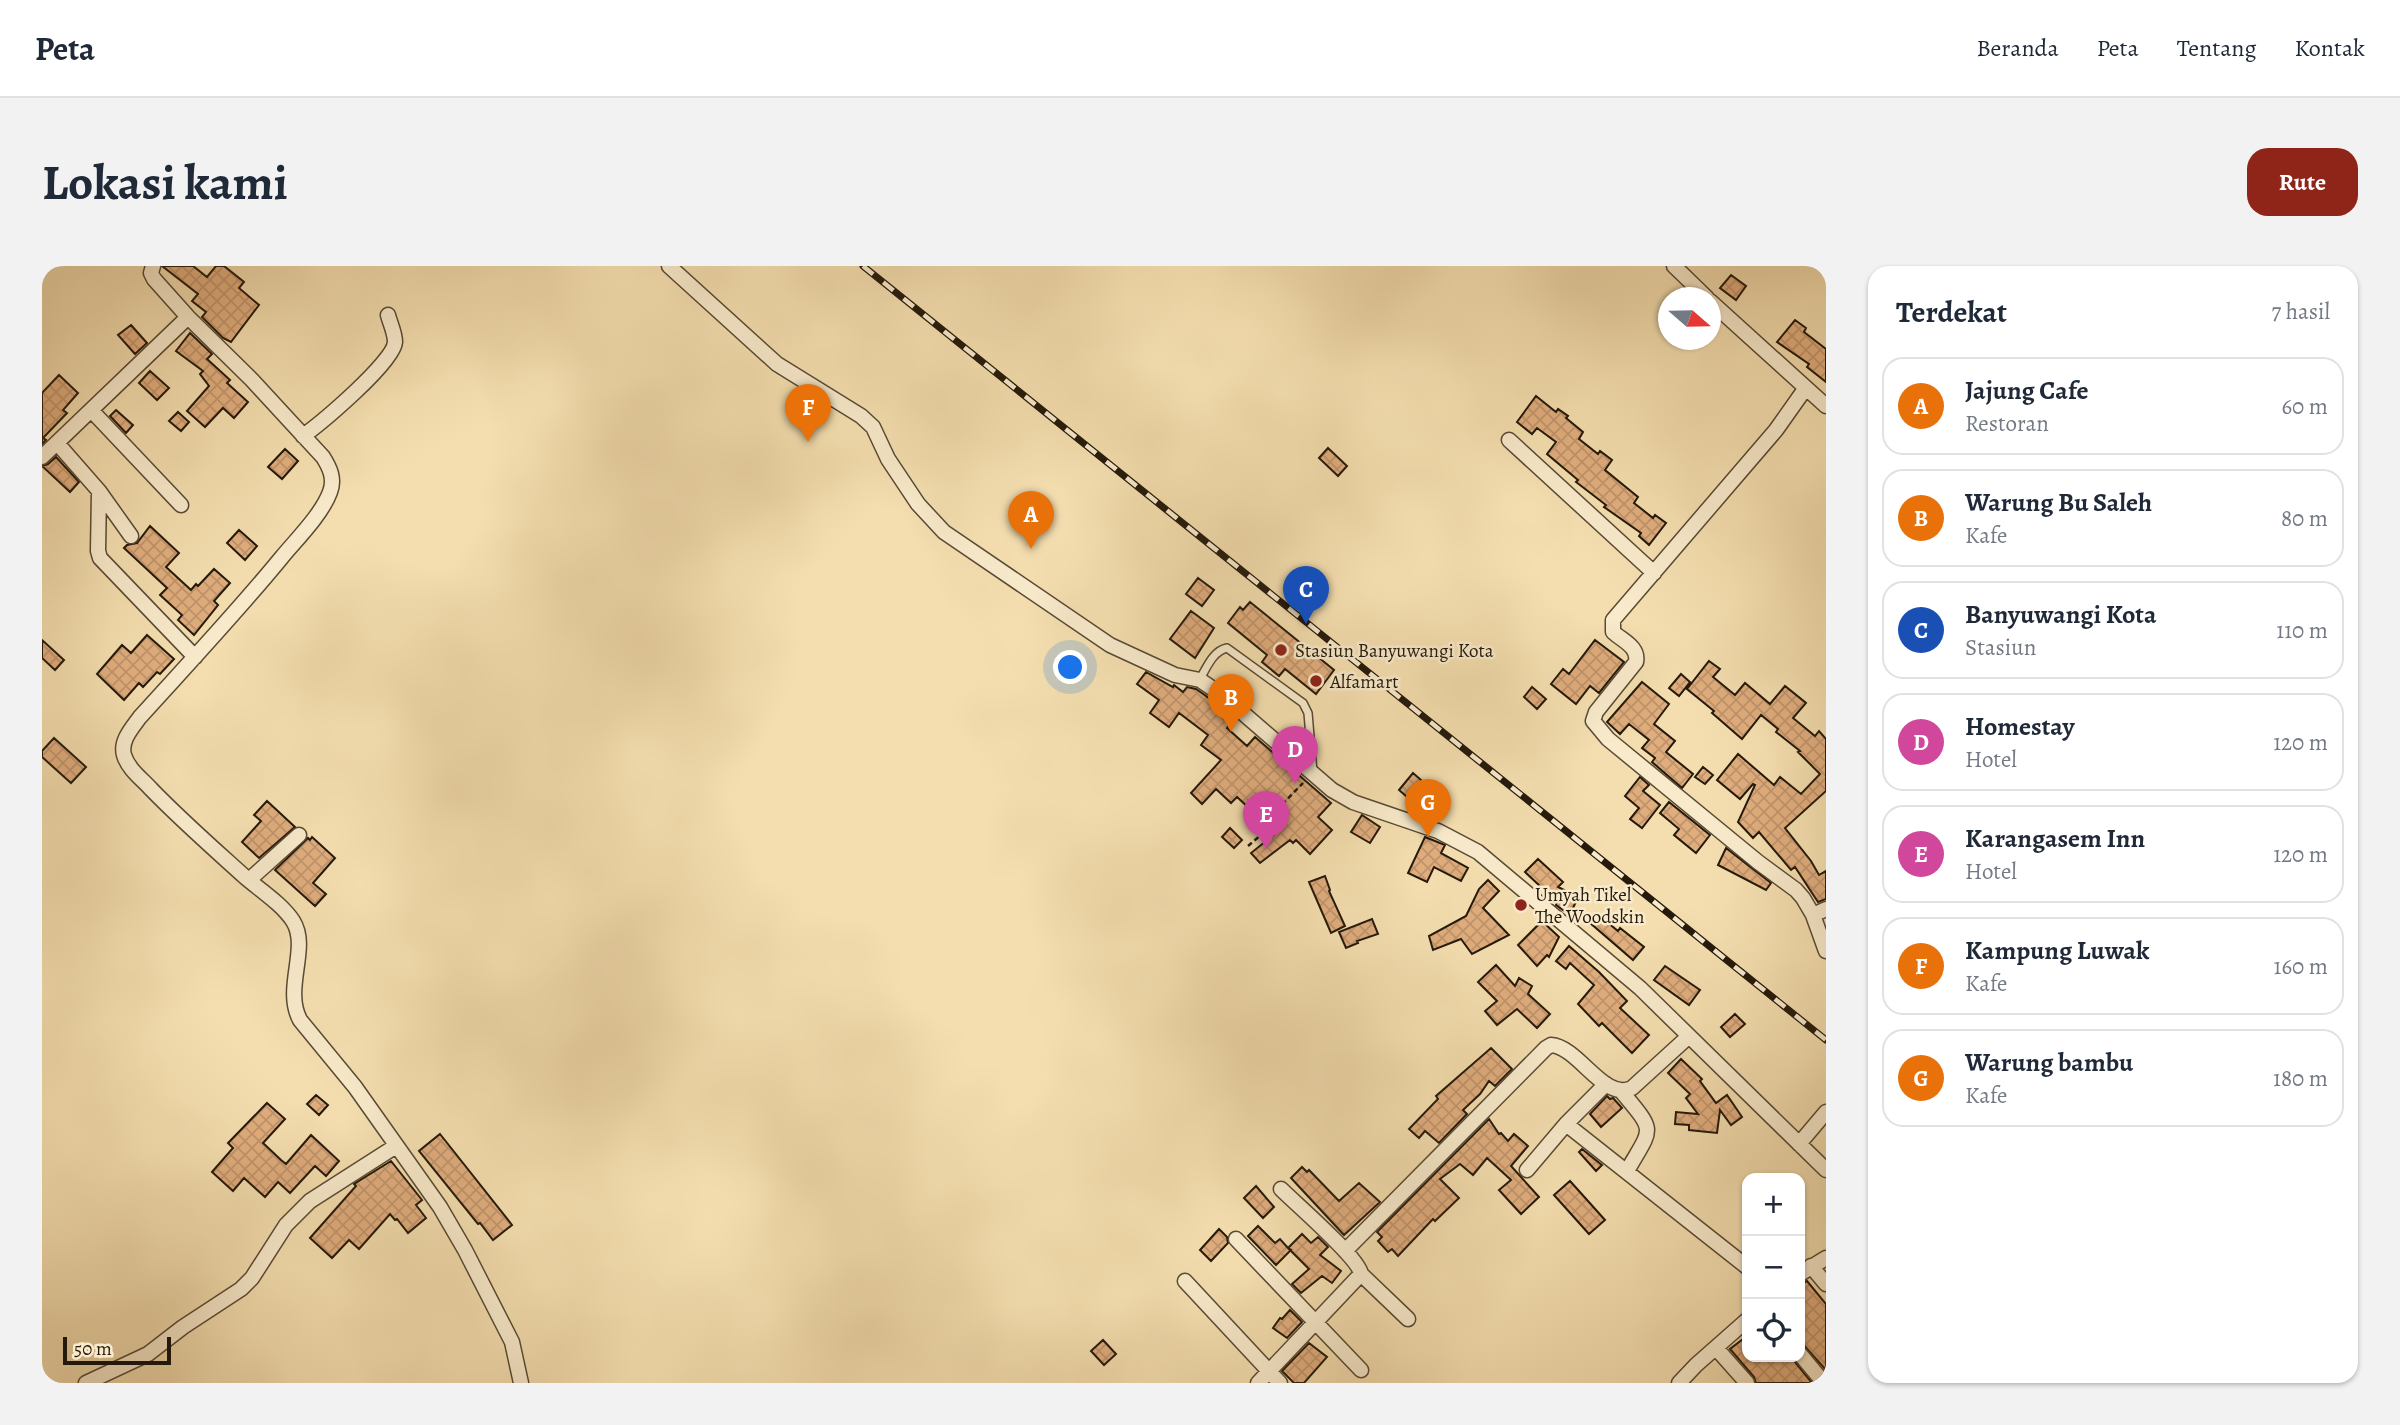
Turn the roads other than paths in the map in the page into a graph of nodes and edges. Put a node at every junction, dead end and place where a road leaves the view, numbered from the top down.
1 (153, 266) edge
2 (669, 266) edge
3 (1674, 266) edge
4 (1696, 287) edge
5 (1721, 310) edge
6 (388, 315) dead end
7 (188, 317) junction
8 (1805, 389) junction
9 (1826, 406) edge
10 (91, 410) junction
11 (303, 436) junction
12 (1509, 440) dead end
13 (57, 443) junction
14 (42, 457) edge
15 (99, 491) junction
16 (181, 505) dead end
17 (131, 536) dead end
18 (1654, 573) junction
19 (195, 657) junction
20 (1200, 680) junction
21 (1313, 774) junction
22 (299, 835) dead end
23 (249, 880) junction
24 (1819, 912) edge
25 (1826, 951) edge
26 (1688, 1037) junction
27 (1606, 1084) junction
28 (1622, 1092) junction
29 (1826, 1112) edge
30 (1566, 1124) junction
31 (1798, 1144) junction
32 (396, 1146) junction
33 (1527, 1170) dead end
34 (1826, 1170) edge
35 (1627, 1171) junction
36 (1281, 1189) dead end
37 (1236, 1239) dead end
38 (1345, 1251) junction
39 (1826, 1258) edge
40 (1742, 1263) edge
41 (1805, 1270) edge
42 (1360, 1274) junction
43 (1185, 1281) dead end
44 (1826, 1284) edge
45 (1408, 1319) dead end
46 (1315, 1324) junction
47 (1742, 1325) edge
48 (1716, 1348) junction
49 (1805, 1360) edge
50 (1361, 1370) dead end
51 (1269, 1371) junction
52 (86, 1383) edge
53 (521, 1383) edge
54 (1258, 1383) edge
55 (1280, 1383) edge
56 (1679, 1383) edge
57 (1747, 1383) edge
58 (1824, 1383) edge

1 - 7 street
2 - 20 street
3 - 4 street
5 - 8 street
6 - 11 street
7 - 10 street
7 - 11 street
8 - 9 street
8 - 18 street
10 - 13 street
10 - 16 street
11 - 19 street
12 - 18 street
13 - 14 street
13 - 15 street
15 - 17 street
15 - 19 street
18 - 24 street
19 - 23 street
20 - 21 street
20 - 21 lane
21 - 26 street
22 - 23 street
23 - 32 street
24 - 25 street
26 - 28 street
26 - 31 street
27 - 28 street
27 - 30 street
27 - 38 street
28 - 35 street
29 - 31 street
30 - 33 street
30 - 35 street
31 - 34 street
32 - 52 street
32 - 53 street
35 - 40 street
36 - 38 street
37 - 46 street
38 - 42 street
39 - 41 street
41 - 44 street
42 - 45 street
42 - 46 street
43 - 51 street
46 - 50 street
46 - 51 street
47 - 48 street
48 - 56 street
48 - 57 street
49 - 58 street
51 - 54 street
51 - 55 street

